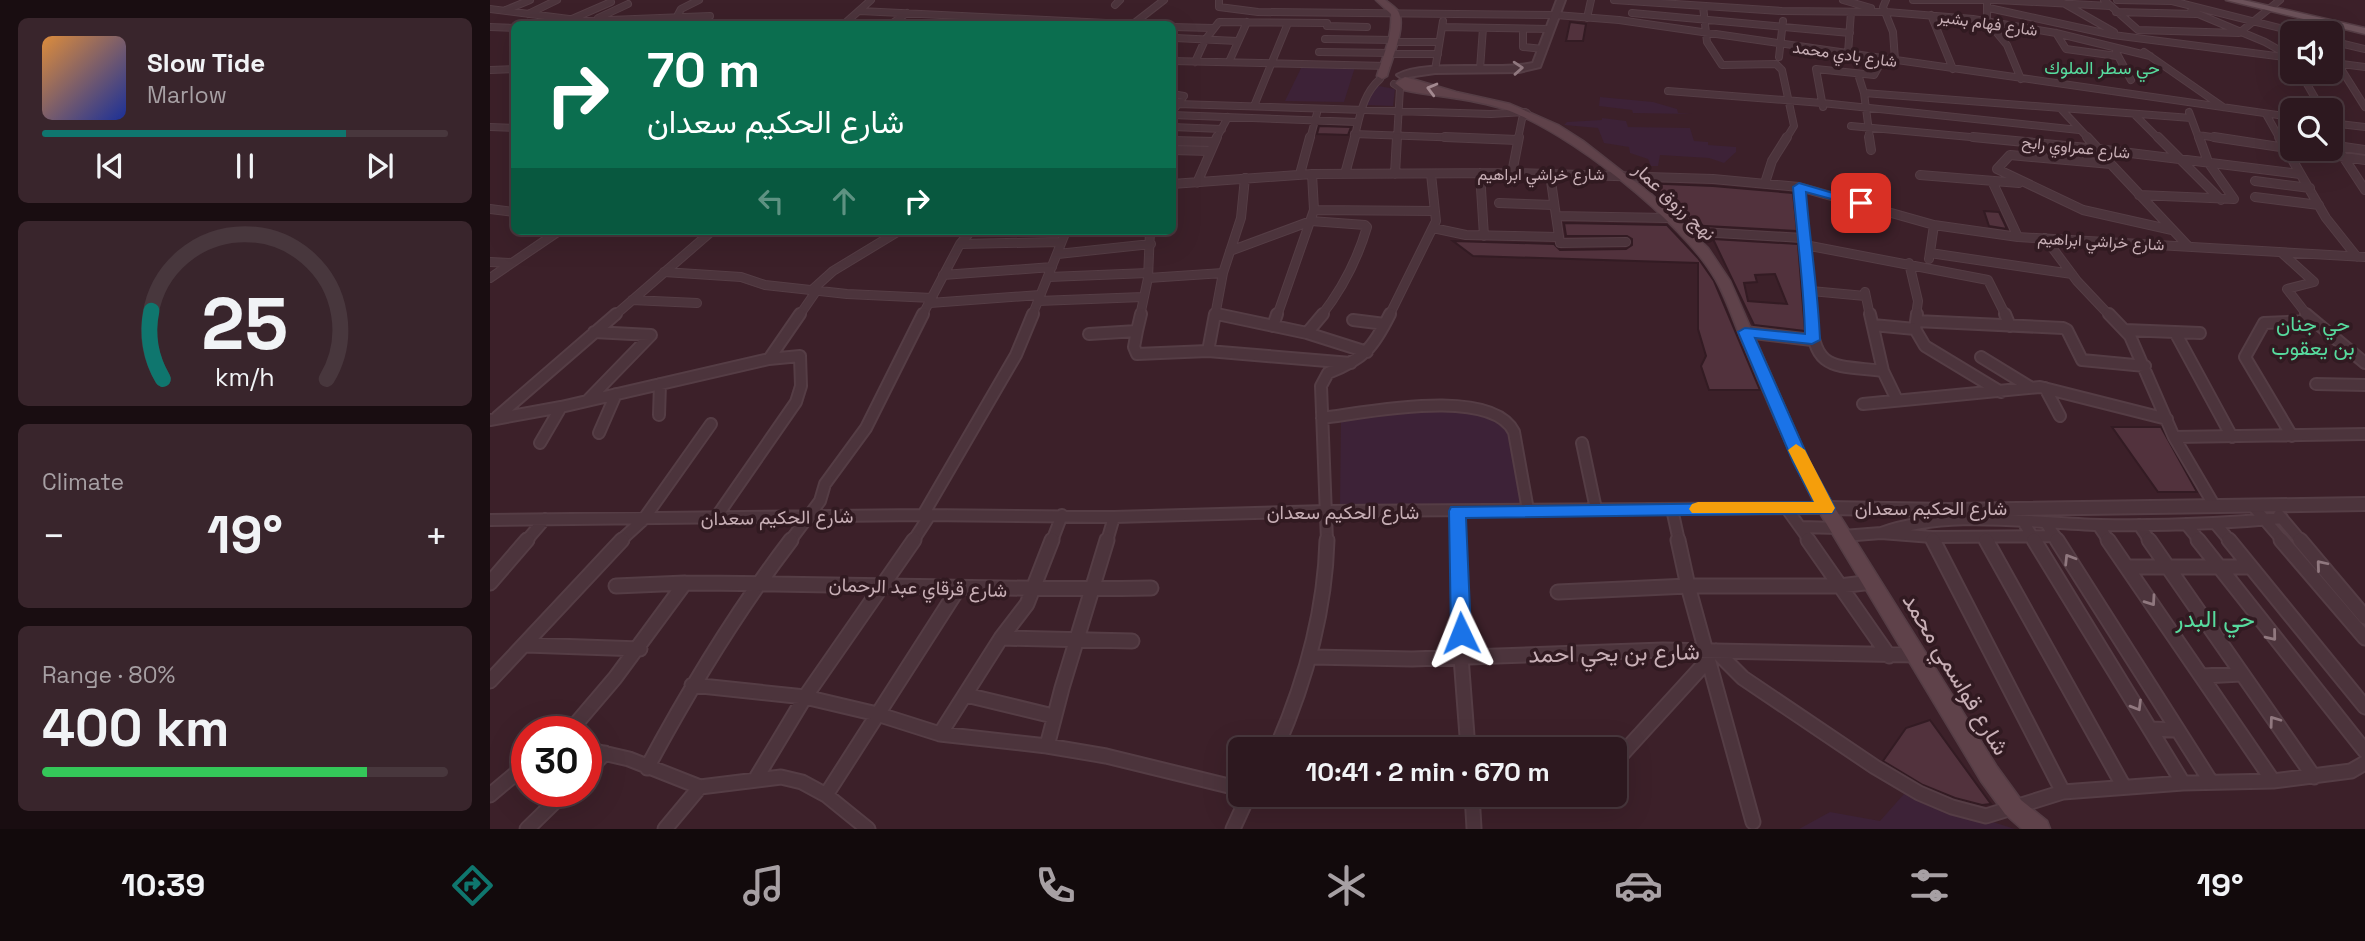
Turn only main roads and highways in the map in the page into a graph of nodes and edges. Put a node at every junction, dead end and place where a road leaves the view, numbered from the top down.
1 (1380, 0) edge
2 (2231, 0) edge
3 (2244, 0) edge
4 (2274, 5) edge
5 (2365, 29) edge
6 (1826, 508) joint
7 (2039, 829) edge

1 - 6 main road, نهج رزوق عمار
2 - 4 main road
3 - 4 main road
4 - 5 main road
6 - 7 main road, شارع قواسمي محمد

